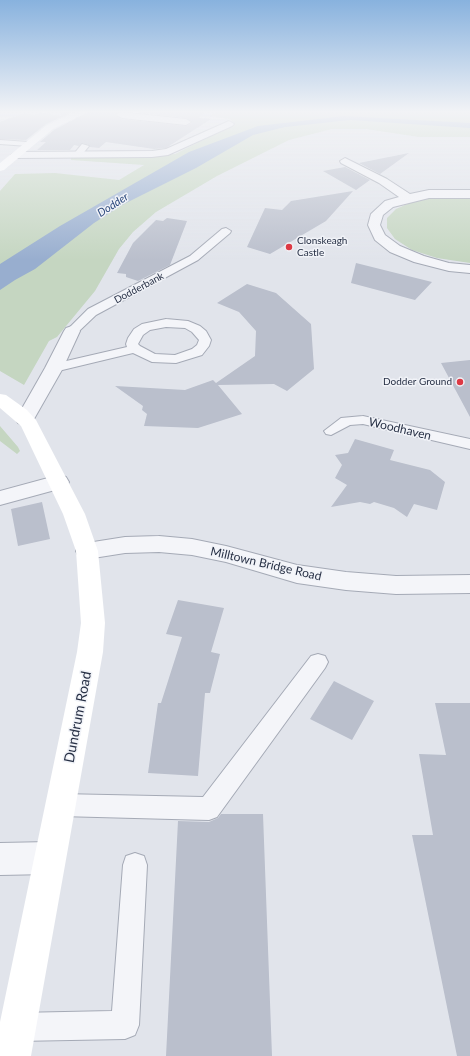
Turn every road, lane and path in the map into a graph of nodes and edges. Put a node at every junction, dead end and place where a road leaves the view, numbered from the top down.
1 (8, 161) edge
2 (345, 162) dead end
3 (0, 168) edge
4 (470, 194) edge
5 (408, 198) junction
6 (226, 231) dead end
7 (470, 269) edge
8 (72, 331) joint
9 (135, 349) junction
10 (57, 360) junction
11 (0, 399) edge
12 (25, 418) junction
13 (331, 431) dead end
14 (470, 444) edge
15 (59, 482) junction
16 (0, 498) edge
17 (87, 551) junction
18 (470, 584) edge
19 (318, 662) dead end
20 (60, 805) junction
21 (49, 858) junction
22 (0, 859) edge
23 (135, 865) dead end
24 (17, 1027) junction
25 (12, 1056) edge

1 - 3 main road
2 - 5 street
4 - 5 street
5 - 7 street
6 - 8 lane, Dodderbank
8 - 10 street, Dodderbank
9 - 9 lane
9 - 10 lane
10 - 12 street, Dodderbank
11 - 12 main road, Dundrum Road
12 - 15 main road, Dundrum Road
13 - 14 lane, Woodhaven
15 - 16 street
15 - 17 main road, Dundrum Road
17 - 18 street, Milltown Bridge Road
17 - 20 main road, Dundrum Road
19 - 20 lane
20 - 21 main road, Dundrum Road
21 - 22 street
21 - 24 main road, Dundrum Road
23 - 24 lane
24 - 25 main road, Dundrum Road

